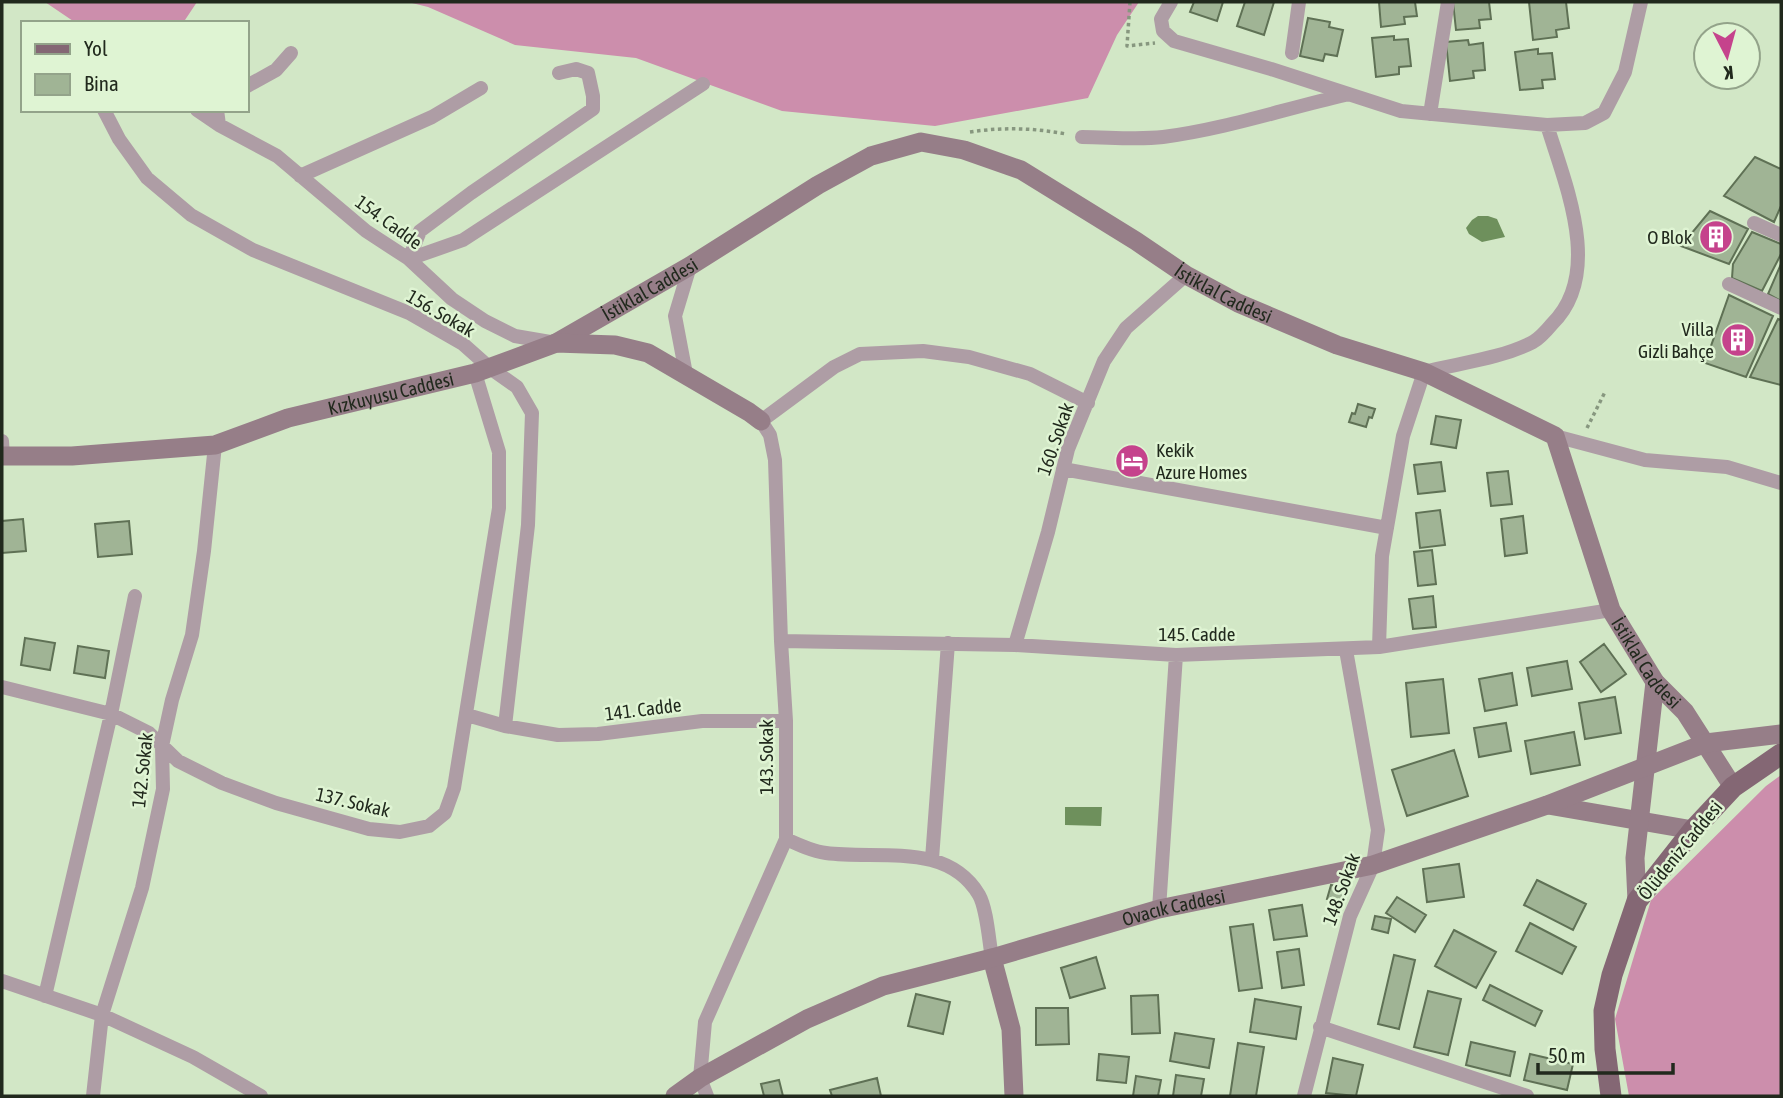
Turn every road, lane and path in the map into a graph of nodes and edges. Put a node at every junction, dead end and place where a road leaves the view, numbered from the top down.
1 (1130, 2) edge
2 (1171, 2) edge
3 (1299, 2) edge
4 (1448, 2) edge
5 (1641, 2) edge
6 (1174, 41) junction
7 (291, 53) dead end
8 (1292, 53) dead end
9 (559, 74) dead end
10 (703, 84) dead end
11 (248, 85) edge
12 (481, 88) dead end
13 (1345, 94) junction
14 (105, 112) edge
15 (1430, 114) junction
16 (218, 118) edge
17 (1547, 125) junction
18 (960, 134) dead end
19 (1082, 137) joint
20 (300, 176) junction
21 (1754, 223) dead end
22 (1781, 235) edge
23 (409, 259) junction
24 (690, 266) junction
25 (1186, 275) junction
26 (1729, 284) dead end
27 (1781, 308) edge
28 (556, 342) junction
29 (482, 371) junction
30 (1424, 372) junction
31 (686, 374) junction
32 (1605, 391) dead end
33 (1088, 403) junction
34 (761, 421) junction
35 (1555, 436) junction
36 (2, 441) edge
37 (1580, 443) junction
38 (215, 445) junction
39 (2, 456) edge
40 (1063, 469) junction
41 (1781, 483) edge
42 (1387, 528) junction
43 (135, 596) dead end
44 (1611, 610) junction
45 (781, 640) junction
46 (948, 643) junction
47 (1015, 645) junction
48 (1379, 648) junction
49 (1346, 650) junction
50 (1176, 654) junction
51 (1655, 682) junction
52 (2, 687) edge
53 (111, 714) junction
54 (467, 715) junction
55 (786, 720) junction
56 (505, 726) junction
57 (1781, 734) edge
58 (1706, 743) junction
59 (162, 746) junction
60 (1781, 754) edge
61 (1645, 768) junction
62 (1733, 787) junction
63 (1547, 805) junction
64 (1639, 822) junction
65 (1693, 830) junction
66 (786, 839) junction
67 (932, 859) junction
68 (1373, 865) junction
69 (1637, 901) junction
70 (1159, 909) junction
71 (992, 958) junction
72 (2, 981) edge
73 (45, 996) junction
74 (102, 1015) junction
75 (1321, 1027) junction
76 (704, 1087) edge
77 (93, 1096) edge
78 (261, 1096) edge
79 (675, 1096) edge
80 (1014, 1096) edge
81 (1304, 1096) edge
82 (1527, 1096) edge
83 (1611, 1096) edge

1 - 6 path
2 - 6 street
3 - 8 street
4 - 15 street
5 - 17 street
6 - 13 street
7 - 11 street
9 - 23 street
10 - 23 street
12 - 20 street
13 - 15 street
13 - 19 street
14 - 29 street, 156. Sokak
15 - 17 street
16 - 20 street, 154. Cadde
17 - 30 street
18 - 19 path
20 - 23 street, 154. Cadde
21 - 22 street
23 - 28 street, 154. Cadde
24 - 25 street, İstiklal Caddesi
24 - 28 street, İstiklal Caddesi
24 - 31 street
25 - 30 street, İstiklal Caddesi
25 - 33 street, 160. Sokak
26 - 27 street
28 - 29 street, Kızkuyusu Caddesi
28 - 31 street, Kızkuyusu Caddesi
29 - 38 street, Kızkuyusu Caddesi
29 - 54 street, 137. Sokak
29 - 56 street, 156. Sokak
30 - 35 street, İstiklal Caddesi
30 - 42 street
31 - 34 street, Kızkuyusu Caddesi
32 - 37 path
33 - 34 street
33 - 40 street, 160. Sokak
34 - 45 street, 143. Sokak
35 - 37 street
35 - 44 street, İstiklal Caddesi
36 - 39 street
37 - 41 street
38 - 39 street, Kızkuyusu Caddesi
38 - 59 street, 142. Sokak
40 - 42 street
40 - 47 street, 160. Sokak
42 - 48 street
43 - 53 street
44 - 48 street, 145. Cadde
44 - 51 street, İstiklal Caddesi
45 - 46 street, 145. Cadde
45 - 55 street, 143. Sokak
46 - 47 street, 145. Cadde
46 - 67 street
47 - 50 street, 145. Cadde
48 - 49 street, 145. Cadde
49 - 50 street, 145. Cadde
49 - 68 street, 148. Sokak
50 - 70 street
51 - 58 street, İstiklal Caddesi
51 - 61 street
52 - 53 street, 137. Sokak
53 - 59 street, 137. Sokak
53 - 73 street
54 - 56 street, 141. Cadde
54 - 59 street, 137. Sokak
55 - 56 street, 141. Cadde
55 - 66 street, 143. Sokak
57 - 58 street
58 - 61 street
58 - 62 street, İstiklal Caddesi
59 - 74 street, 142. Sokak
60 - 62 main road, Ölüdeniz Caddesi
61 - 63 street
61 - 64 street
62 - 65 main road, Ölüdeniz Caddesi
63 - 64 street, Ovacık Caddesi
63 - 68 street, Ovacık Caddesi
64 - 65 street, Ovacık Caddesi
64 - 69 street
65 - 69 main road, Ölüdeniz Caddesi
66 - 67 street
66 - 76 street, 143. Sokak
67 - 71 street
68 - 70 street, Ovacık Caddesi
68 - 75 street, 148. Sokak
69 - 83 main road, Ölüdeniz Caddesi
70 - 71 street, Ovacık Caddesi
71 - 76 street, Ovacık Caddesi
71 - 80 street
72 - 73 street
73 - 74 street
74 - 77 street, 142. Sokak
74 - 78 street
75 - 81 street, 148. Sokak
75 - 82 street
76 - 79 street, Ovacık Caddesi

